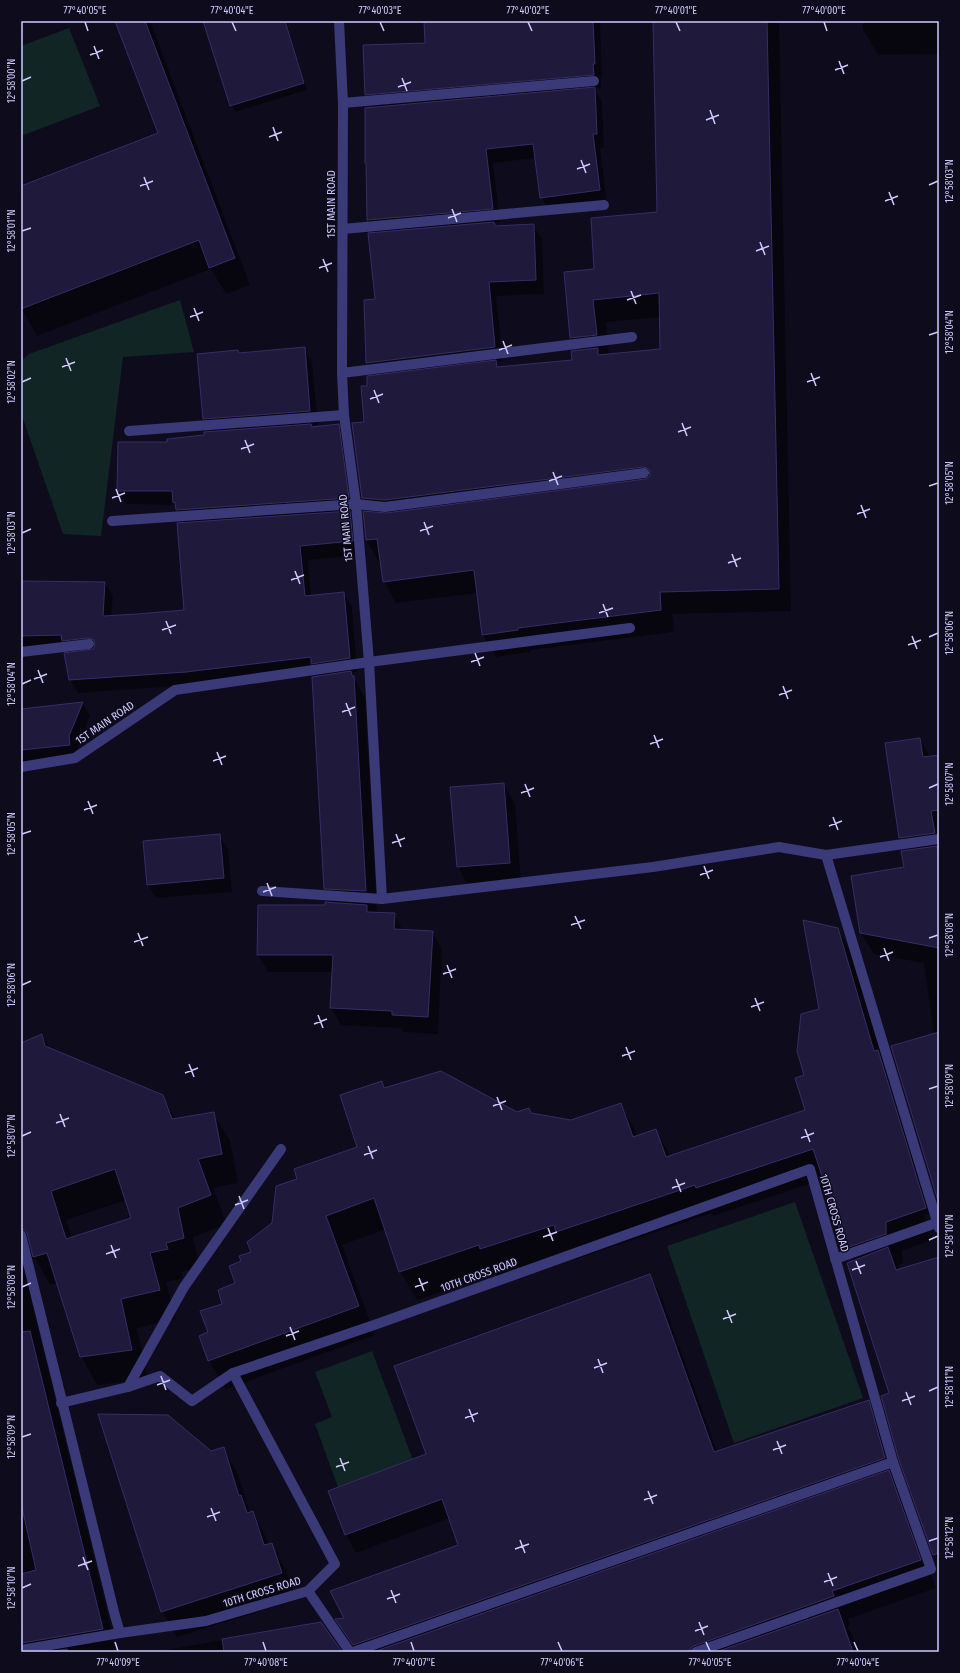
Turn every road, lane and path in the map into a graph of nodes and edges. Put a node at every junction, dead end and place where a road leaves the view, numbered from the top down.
1 (339, 21) edge
2 (594, 81) dead end
3 (342, 103) junction
4 (604, 205) dead end
5 (343, 230) junction
6 (632, 337) dead end
7 (342, 373) junction
8 (344, 415) junction
9 (128, 431) dead end
10 (644, 473) dead end
11 (356, 504) junction
12 (112, 521) dead end
13 (630, 628) dead end
14 (89, 644) dead end
15 (21, 652) edge
16 (369, 662) junction
17 (21, 767) edge
18 (939, 839) edge
19 (826, 855) junction
20 (262, 891) dead end
21 (382, 899) junction
22 (281, 1149) dead end
23 (938, 1224) edge
24 (21, 1235) edge
25 (835, 1259) junction
26 (233, 1373) junction
27 (128, 1387) junction
28 (61, 1403) junction
29 (894, 1462) junction
30 (308, 1592) junction
31 (120, 1632) junction
32 (21, 1650) edge
33 (351, 1652) edge
34 (696, 1652) edge

1 - 3 street, 1ST MAIN ROAD
2 - 3 street
3 - 5 street, 1ST MAIN ROAD
4 - 5 street
5 - 7 street, 1ST MAIN ROAD
6 - 7 street
7 - 8 street, 1ST MAIN ROAD
8 - 9 street
8 - 11 street, 1ST MAIN ROAD
10 - 11 street
11 - 12 street
11 - 16 street, 1ST MAIN ROAD
13 - 16 street
14 - 15 street
16 - 17 street, 1ST MAIN ROAD
16 - 21 street
18 - 19 street
19 - 21 street
19 - 23 street
20 - 21 street
22 - 27 street
23 - 25 street
24 - 28 street
25 - 26 street, 10TH CROSS ROAD
25 - 29 street, 10TH CROSS ROAD
26 - 27 street
26 - 30 street, 10TH CROSS ROAD
27 - 28 street
28 - 31 street
29 - 33 street
29 - 34 street, 10TH CROSS ROAD
30 - 31 street, 10TH CROSS ROAD
30 - 33 street
31 - 32 street, 10TH CROSS ROAD

